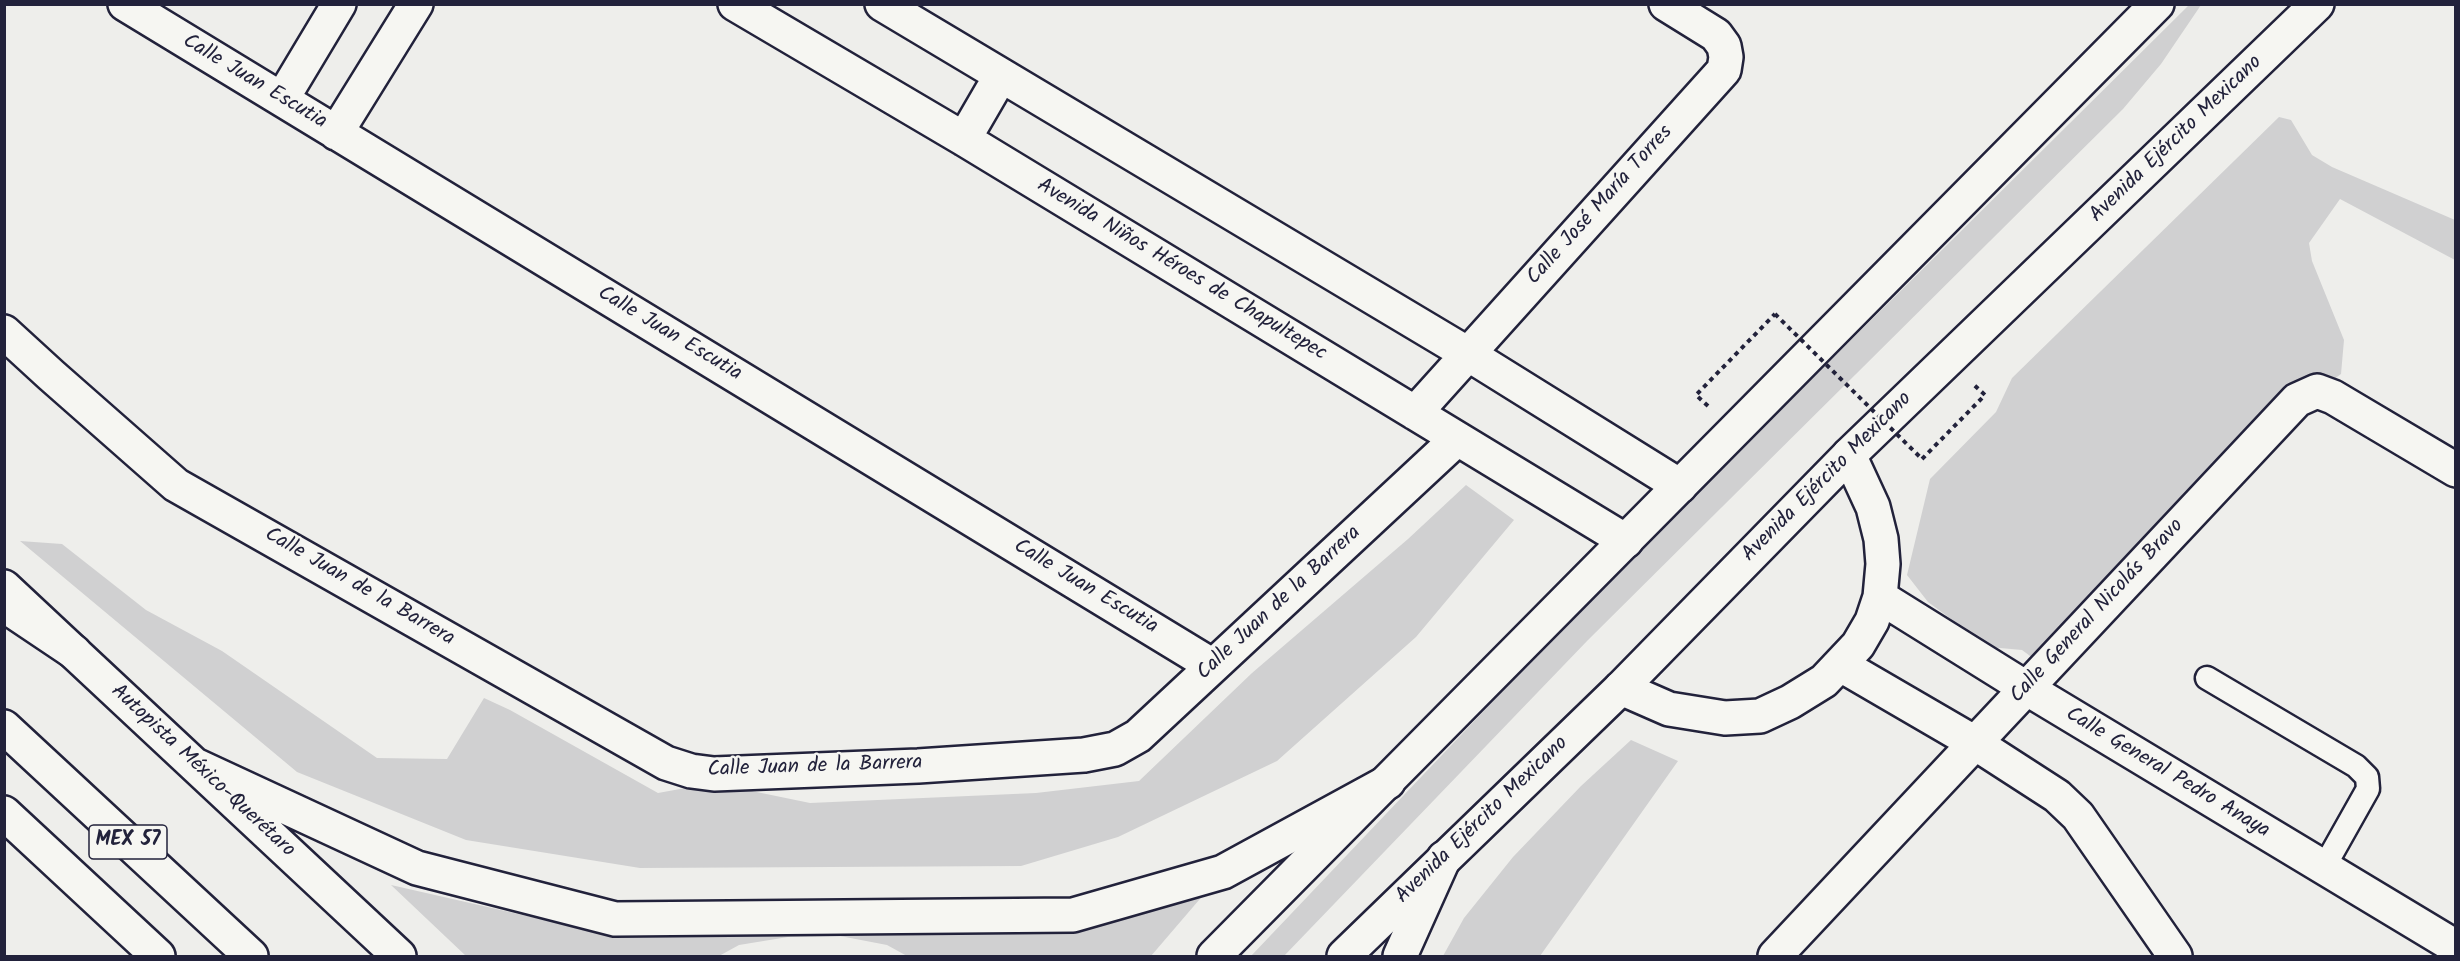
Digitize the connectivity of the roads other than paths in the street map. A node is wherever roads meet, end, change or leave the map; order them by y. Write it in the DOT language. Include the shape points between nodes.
graph roads {
  1 [pos="125,4"];
  2 [pos="339,4"];
  3 [pos="416,4"];
  4 [pos="735,4"];
  5 [pos="882,4"];
  6 [pos="1666,4"];
  7 [pos="2157,4"];
  8 [pos="2317,4"];
  9 [pos="1000,77"];
  10 [pos="282,99"];
  11 [pos="336,133"];
  12 [pos="964,139"];
  13 [pos="4,332"];
  14 [pos="1468,354"];
  15 [pos="1414,413"];
  16 [pos="1457,439"];
  17 [pos="1849,455"];
  18 [pos="2456,470"];
  19 [pos="1680,486"];
  20 [pos="1626,541"];
  21 [pos="4,587"];
  22 [pos="1880,597"];
  23 [pos="4,605"];
  24 [pos="74,652"];
  25 [pos="1841,665"];
  26 [pos="1214,666"];
  27 [pos="2206,678"];
  28 [pos="1621,688"];
  29 [pos="2026,688"];
  30 [pos="4,727"];
  31 [pos="1975,743"];
  32 [pos="195,765"];
  33 [pos="1388,782"];
  34 [pos="4,813"];
  35 [pos="1444,858"];
  36 [pos="2324,868"];
  37 [pos="2456,947"];
  38 [pos="158,957"];
  39 [pos="251,957"];
  40 [pos="399,957"];
  41 [pos="1214,957"];
  42 [pos="1344,957"];
  43 [pos="1400,957"];
  44 [pos="1775,957"];
  45 [pos="2175,957"];
  1 -- 10 [label="main road, Calle Juan Escutia"];
  2 -- 10 [label="main road"];
  3 -- 11 [label="main road"];
  4 -- 12 [label="main road, Avenida Niños Héroes de Chapultepec"];
  5 -- 9 [label="main road"];
  6 -- 14 [label="main road, Calle José María Torres" via="1716,35 1724,46 1724,70"];
  7 -- 19 [label="main road"];
  8 -- 17 [label="main road, Avenida Ejército Mexicano"];
  9 -- 12 [label="main road"];
  9 -- 14 [label="main road"];
  10 -- 11 [label="main road, Calle Juan Escutia"];
  11 -- 26 [label="main road, Calle Juan Escutia"];
  12 -- 15 [label="main road, Avenida Niños Héroes de Chapultepec"];
  13 -- 26 [label="main road, Calle Juan de la Barrera" via="176,485 666,763 691,771 714,774 918,766 1084,755 1115,749 1138,736"];
  14 -- 15 [label="main road, Calle José María Torres"];
  14 -- 19 [label="main road"];
  15 -- 16 [label="main road, Avenida Niños Héroes de Chapultepec"];
  16 -- 20 [label="main road, Avenida Niños Héroes de Chapultepec"];
  16 -- 26 [label="main road, Calle Juan de la Barrera"];
  17 -- 22 [label="main road" via="1873,507 1878,529 1883,564"];
  17 -- 28 [label="main road, Avenida Ejército Mexicano"];
  18 -- 29 [label="main road, Calle General Nicolás Bravo" via="2333,397 2317,391 2297,400"];
  19 -- 20 [label="main road"];
  20 -- 33 [label="main road"];
  21 -- 24 [label="main road, Autopista México-Querétaro"];
  22 -- 25 [label="main road" via="1872,621"];
  22 -- 29 [label="main road, Calle General Pedro Anaya"];
  23 -- 24 [label="main road"];
  24 -- 32 [label="main road, Autopista México-Querétaro"];
  25 -- 28 [label="main road" via="1824,681 1760,716 1725,718 1669,709"];
  25 -- 31 [label="main road"];
  27 -- 36 [label="lane" via="2356,766 2367,777 2368,789"];
  28 -- 35 [label="main road, Avenida Ejército Mexicano"];
  29 -- 31 [label="main road, Calle General Nicolás Bravo"];
  29 -- 36 [label="main road, Calle General Pedro Anaya"];
  30 -- 39 [label="main road, MEX 57"];
  31 -- 44 [label="main road, Calle General Nicolás Bravo"];
  31 -- 45 [label="main road" via="2057,796 2078,816"];
  32 -- 33 [label="main road" via="417,868 615,919 1073,915 1223,872"];
  32 -- 40 [label="main road, Autopista México-Querétaro"];
  33 -- 41 [label="main road"];
  34 -- 38 [label="main road, MEX 57"];
  35 -- 42 [label="main road, Avenida Ejército Mexicano"];
  35 -- 43 [label="main road"];
  36 -- 37 [label="main road, Calle General Pedro Anaya"];
}
